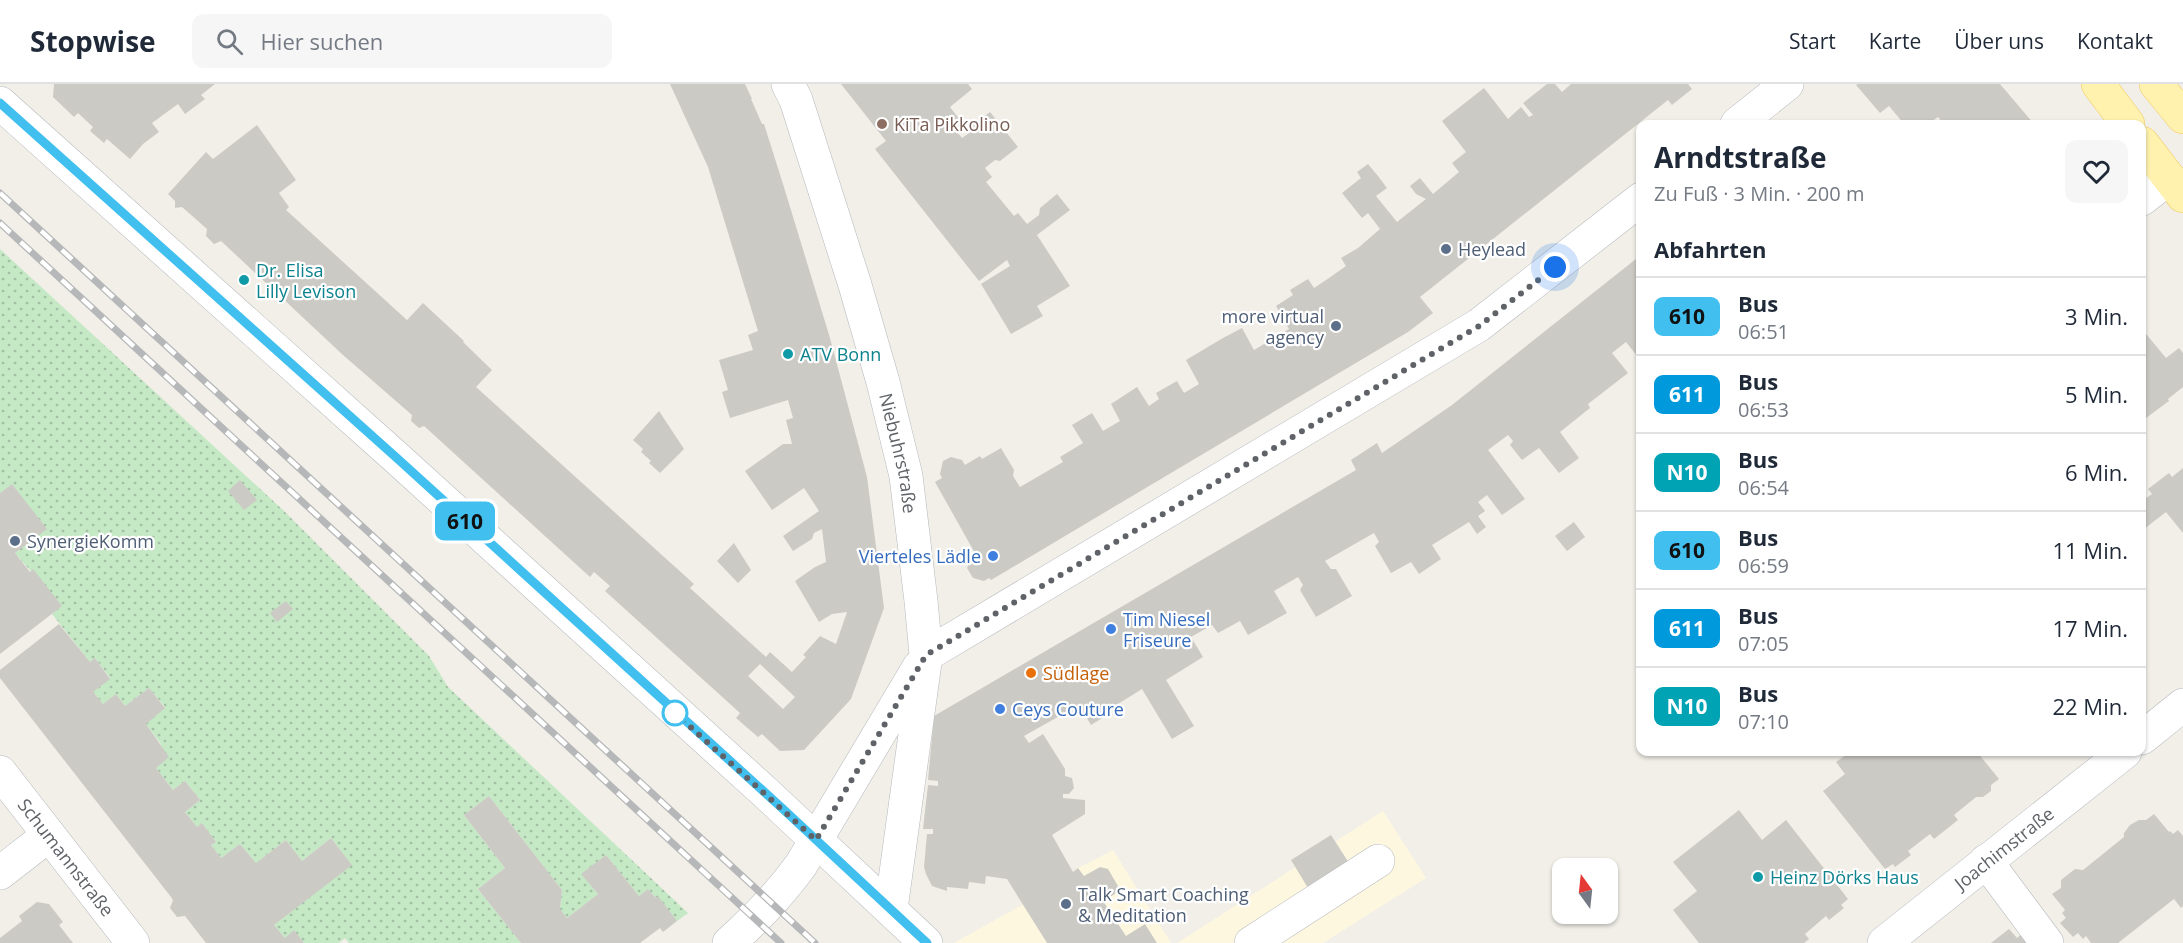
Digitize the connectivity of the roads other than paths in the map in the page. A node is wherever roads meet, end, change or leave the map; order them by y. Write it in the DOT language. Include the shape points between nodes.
graph roads {
  1 [pos="788,84"];
  2 [pos="1787,84"];
  3 [pos="2098,84"];
  4 [pos="2156,84"];
  5 [pos="1,104"];
  6 [pos="2183,117"];
  7 [pos="1742,120"];
  8 [pos="2125,120"];
  9 [pos="2146,148"];
  10 [pos="2176,187"];
  11 [pos="2146,198"];
  12 [pos="1636,203"];
  13 [pos="926,655"];
  14 [pos="2183,705"];
  15 [pos="2146,735"];
  16 [pos="2120,756"];
  17 [pos="0,772"];
  18 [pos="49,835"];
  19 [pos="816,840"];
  20 [pos="1377,861"];
  21 [pos="1986,861"];
  22 [pos="0,873"];
  23 [pos="891,909"];
  24 [pos="133,943"];
  25 [pos="729,943"];
  26 [pos="926,943"];
  27 [pos="1251,943"];
  28 [pos="1884,943"];
  29 [pos="2047,943"];
  1 -- 13 [label="street, Niebuhrstraße" via="855,285 891,413 906,476"];
  2 -- 7 [label="street"];
  3 -- 8 [label="main road"];
  4 -- 6 [label="main road"];
  5 -- 19 [label="street"];
  9 -- 10 [label="main road"];
  10 -- 11 [label="street"];
  12 -- 13 [label="street" via="1479,326"];
  13 -- 19 [label="street"];
  13 -- 23 [label="street, Niebuhrstraße"];
  14 -- 15 [label="street"];
  16 -- 21 [label="street, Joachimstraße"];
  17 -- 18 [label="street, Schumannstraße"];
  18 -- 22 [label="street"];
  18 -- 24 [label="street, Schumannstraße"];
  19 -- 23 [label="street"];
  19 -- 25 [label="street" via="785,886 756,920"];
  20 -- 27 [label="street"];
  21 -- 28 [label="street, Joachimstraße"];
  21 -- 29 [label="street"];
  23 -- 26 [label="street"];
}
